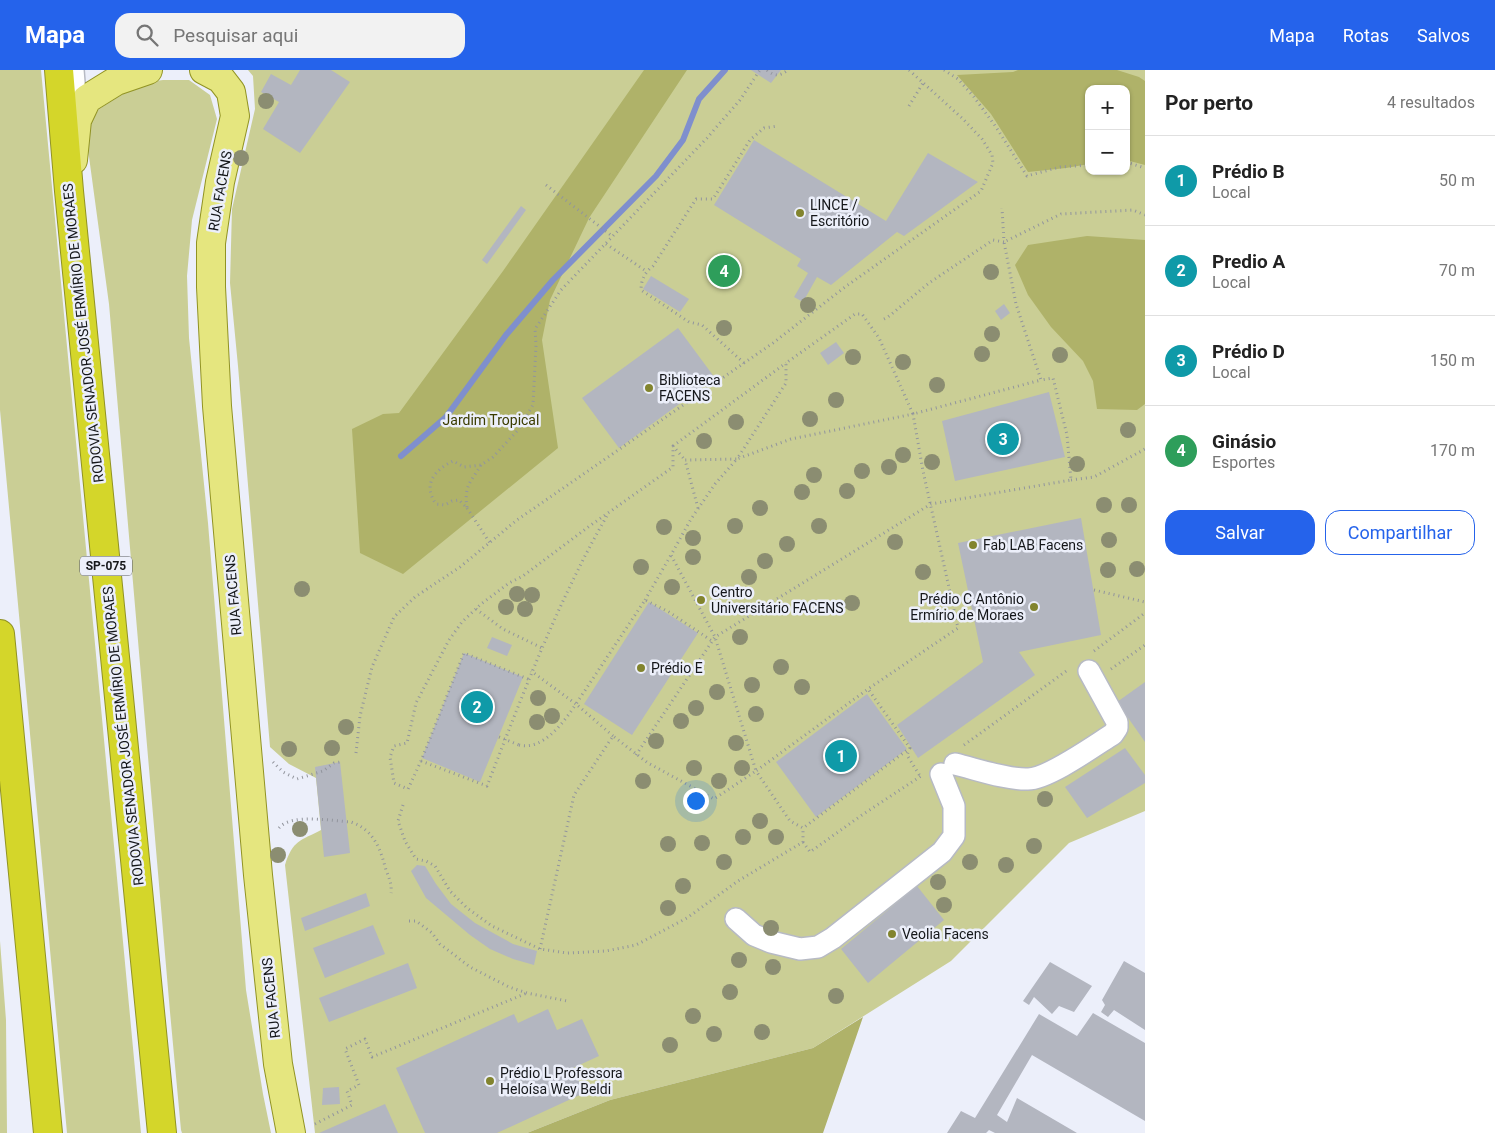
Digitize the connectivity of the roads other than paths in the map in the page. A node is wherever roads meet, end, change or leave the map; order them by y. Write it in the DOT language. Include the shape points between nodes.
graph roads {
  1 [pos="59,70"];
  2 [pos="73,70"];
  3 [pos="148,70"];
  4 [pos="204,70"];
  5 [pos="78,120"];
  6 [pos="69,191"];
  7 [pos="0,634"];
  8 [pos="1087,668"];
  9 [pos="736,919"];
  10 [pos="38,1022"];
  11 [pos="156,1061"];
  12 [pos="303,1128"];
  13 [pos="28,1133"];
  14 [pos="48,1133"];
  15 [pos="162,1133"];
  16 [pos="172,1133"];
  1 -- 6 [label="highway, RODOVIA SENADOR JOSÉ ERMÍRIO DE MORAES / SP-075"];
  2 -- 5 [label="lane"];
  3 -- 5 [label="main road" via="116,81 87,99"];
  4 -- 12 [label="main road, RUA FACENS" via="221,79 231,92 235,116 211,243 217,406 278,1064"];
  5 -- 6 [label="main road"];
  6 -- 11 [label="highway, RODOVIA SENADOR JOSÉ ERMÍRIO DE MORAES / SP-075"];
  7 -- 10 [label="highway"];
  8 -- 9 [label="lane" via="1117,722 1113,734 1051,772 1028,779 941,767 954,806 954,836 942,852 833,938 818,947 800,949 754,935"];
  10 -- 13 [label="highway"];
  10 -- 14 [label="highway"];
  11 -- 15 [label="highway, RODOVIA SENADOR JOSÉ ERMÍRIO DE MORAES / SP-075"];
  11 -- 16 [label="highway"];
}
